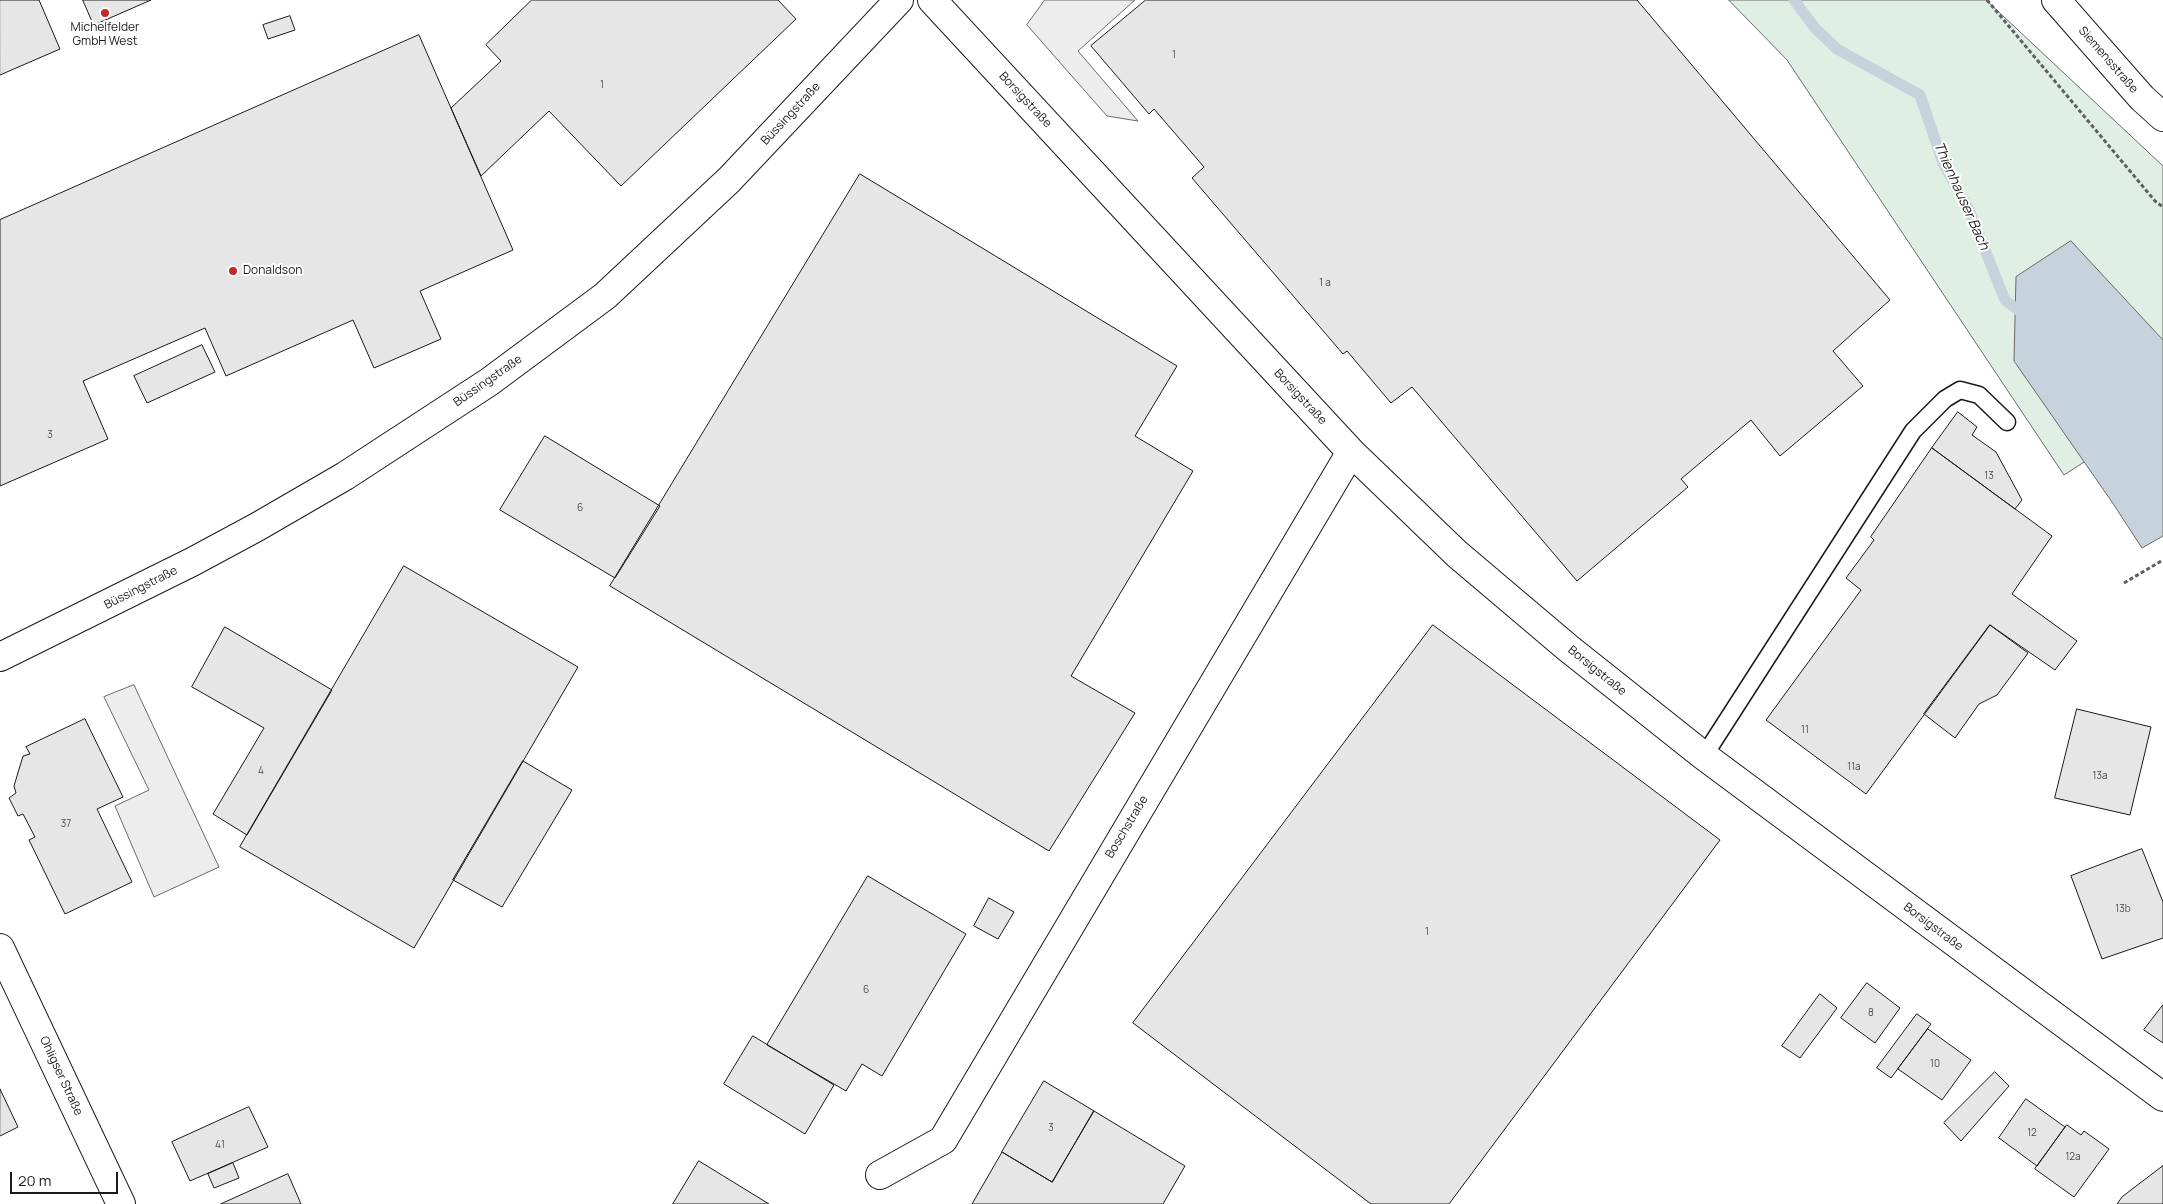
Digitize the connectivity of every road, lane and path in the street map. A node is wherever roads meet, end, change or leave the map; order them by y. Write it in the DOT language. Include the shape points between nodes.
graph roads {
  1 [pos="899,0"];
  2 [pos="932,0"];
  3 [pos="1987,0"];
  4 [pos="2056,0"];
  5 [pos="2163,118"];
  6 [pos="2163,207"];
  7 [pos="2007,422"];
  8 [pos="1351,452"];
  9 [pos="2163,560"];
  10 [pos="2124,583"];
  11 [pos="0,658"];
  12 [pos="1704,756"];
  13 [pos="0,948"];
  14 [pos="2163,1097"];
  15 [pos="880,1176"];
  16 [pos="121,1204"];
  1 -- 11 [label="street, Büssingstraße" via="729,180 605,296 489,382 345,476 257,527"];
  2 -- 8 [label="street, Borsigstraße"];
  3 -- 6 [label="path"];
  4 -- 5 [label="street, Siemensstraße"];
  7 -- 12 [label="lane" via="1979,395 1960,390 1913,431"];
  8 -- 12 [label="street, Borsigstraße" via="1457,554"];
  8 -- 15 [label="street, Boschstraße" via="943,1140"];
  9 -- 10 [label="path"];
  12 -- 14 [label="street, Borsigstraße"];
  13 -- 16 [label="street, Ohligser Straße"];
}
